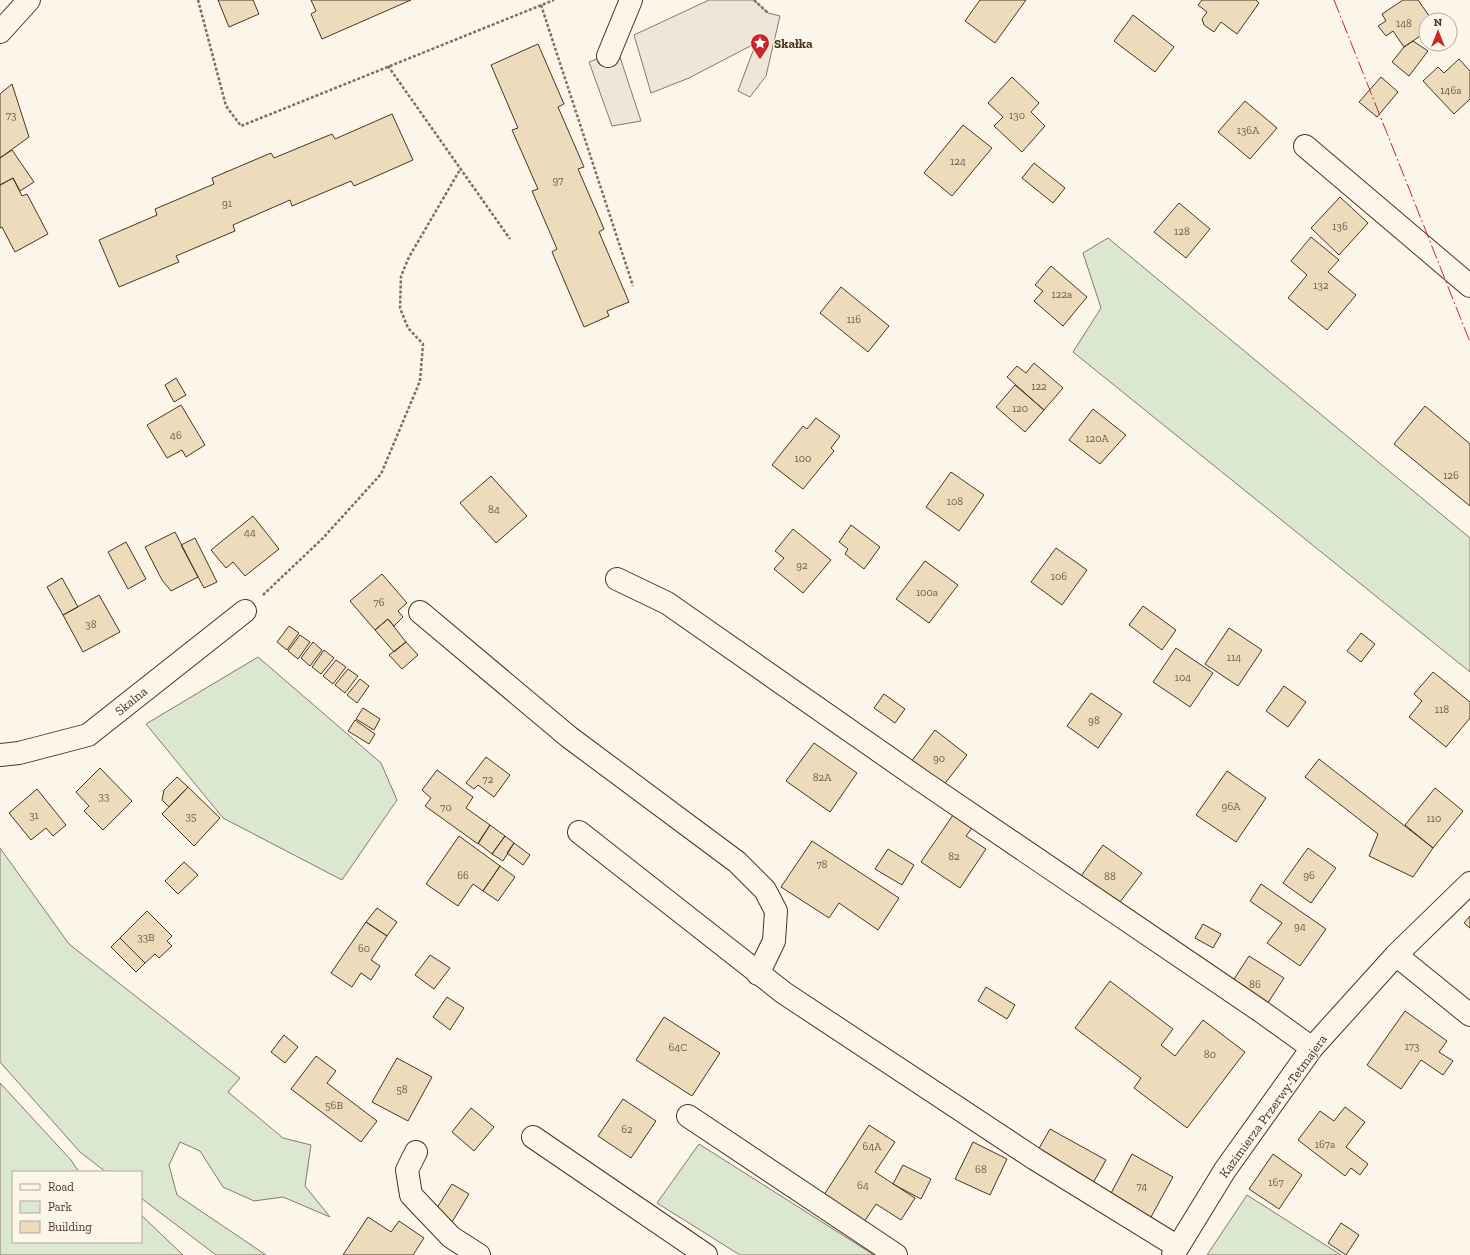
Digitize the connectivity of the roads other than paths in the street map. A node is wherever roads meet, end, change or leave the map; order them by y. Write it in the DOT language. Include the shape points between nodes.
graph roads {
  1 [pos="29,0"];
  2 [pos="630,0"];
  3 [pos="0,32"];
  4 [pos="608,56"];
  5 [pos="1305,146"];
  6 [pos="1470,286"];
  7 [pos="617,579"];
  8 [pos="245,611"];
  9 [pos="420,612"];
  10 [pos="0,755"];
  11 [pos="580,832"];
  12 [pos="1470,883"];
  13 [pos="1396,955"];
  14 [pos="758,974"];
  15 [pos="1470,1015"];
  16 [pos="1312,1048"];
  17 [pos="688,1116"];
  18 [pos="533,1137"];
  19 [pos="416,1152"];
  20 [pos="1176,1251"];
  21 [pos="480,1255"];
  22 [pos="706,1255"];
  23 [pos="896,1255"];
  1 -- 3 [label="street"];
  2 -- 4 [label="street"];
  5 -- 6 [label="street"];
  7 -- 16 [label="street" via="667,603"];
  8 -- 10 [label="street, Skalna" via="88,735 19,753"];
  9 -- 14 [label="street" via="569,737 737,862 765,890 776,912 774,941"];
  11 -- 14 [label="street"];
  12 -- 13 [label="street, Kazimierza Przerwy-Tetmajera"];
  13 -- 15 [label="street"];
  13 -- 16 [label="street, Kazimierza Przerwy-Tetmajera"];
  14 -- 20 [label="street"];
  16 -- 20 [label="street, Kazimierza Przerwy-Tetmajera" via="1225,1170"];
  17 -- 23 [label="street"];
  18 -- 22 [label="street"];
  19 -- 21 [label="street" via="407,1170 412,1195 451,1237"];
}
